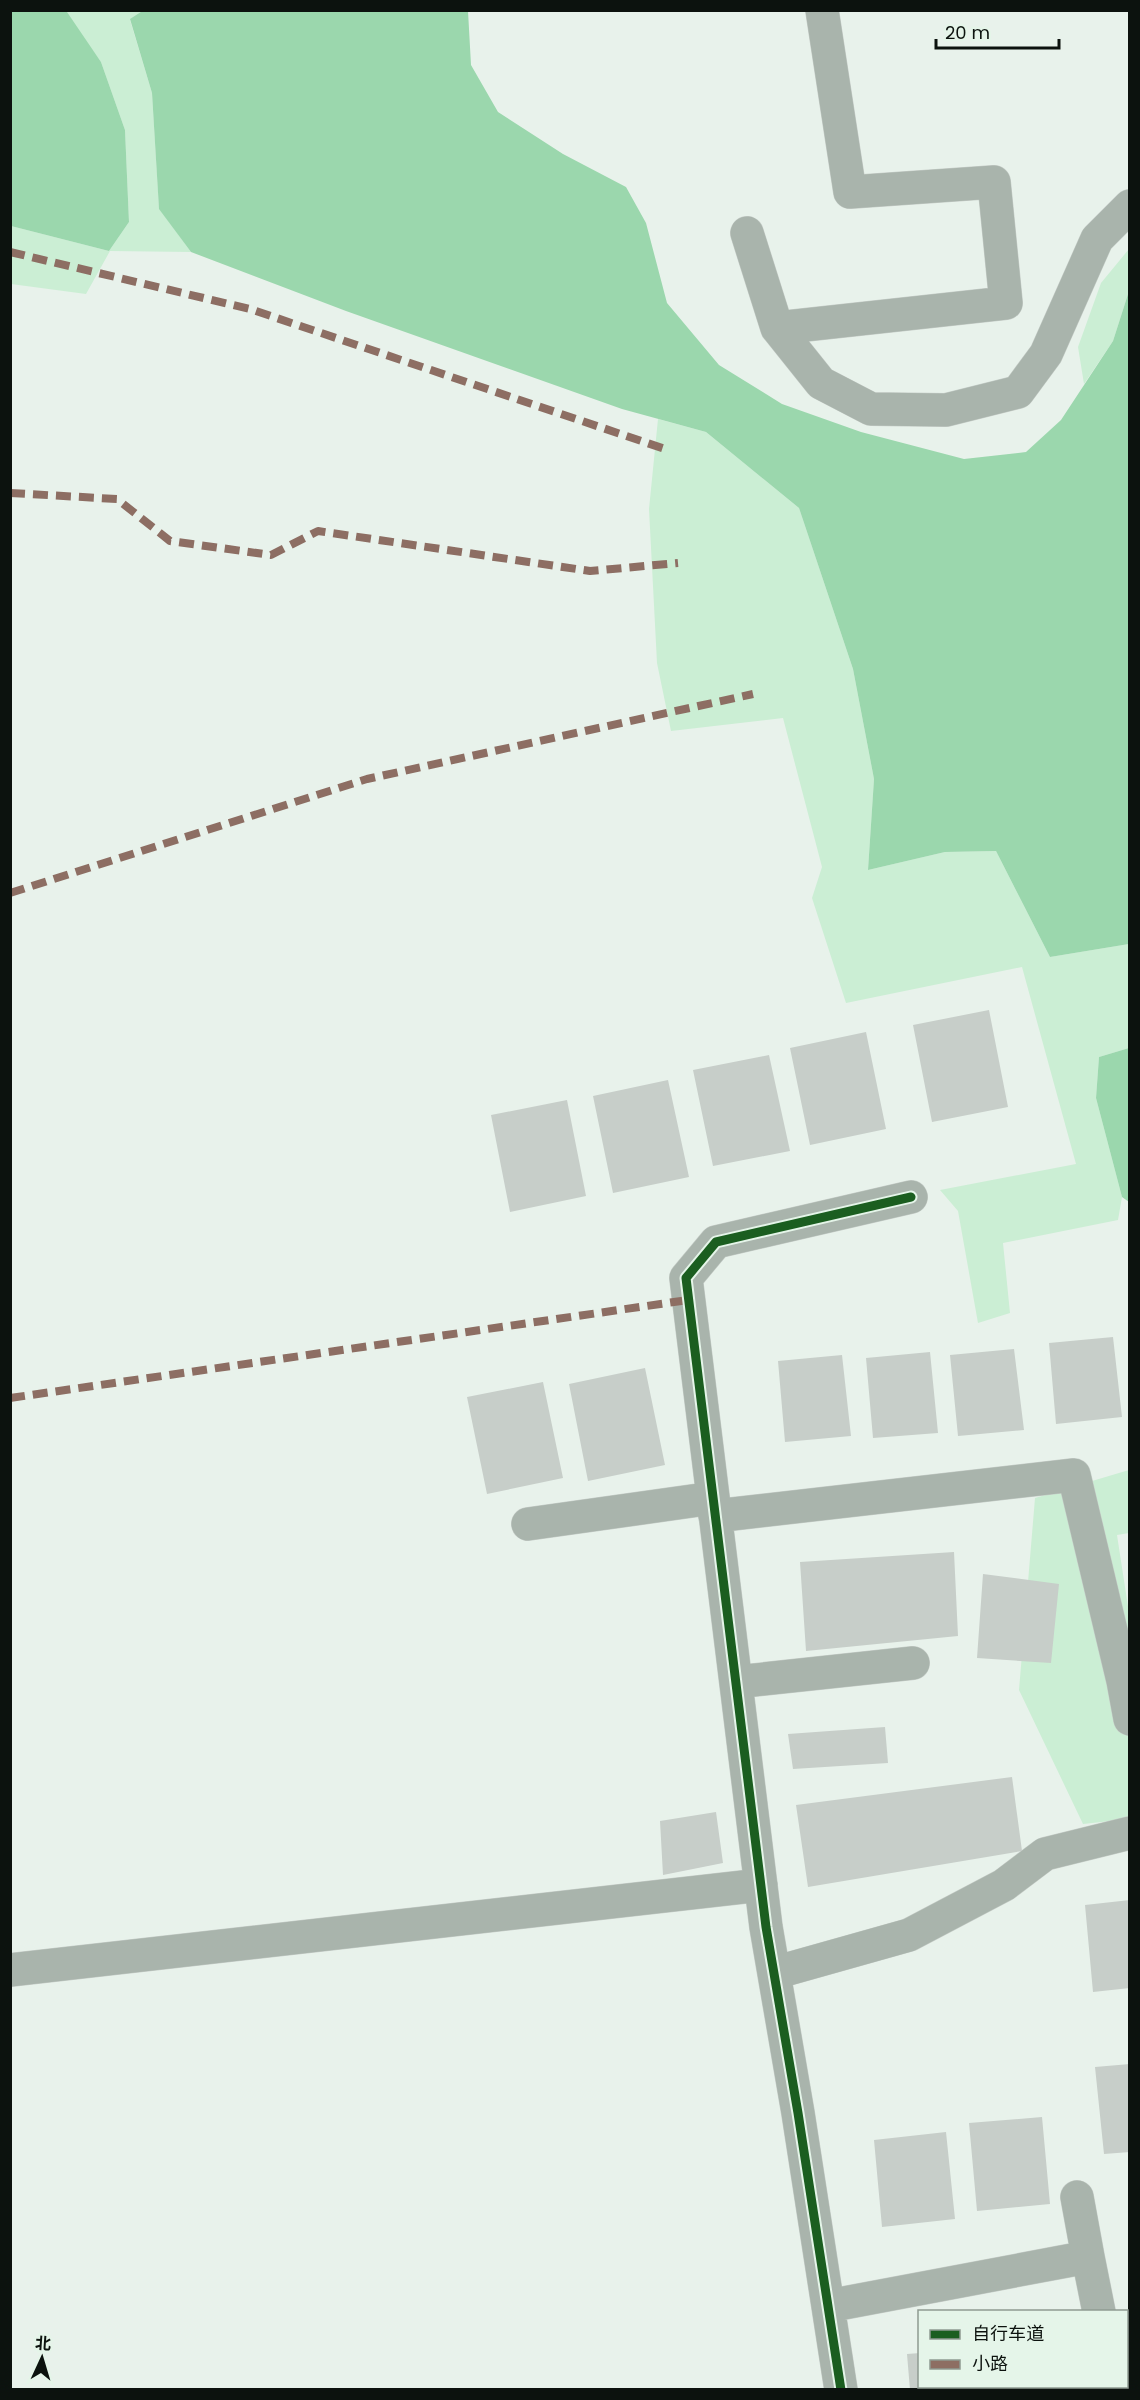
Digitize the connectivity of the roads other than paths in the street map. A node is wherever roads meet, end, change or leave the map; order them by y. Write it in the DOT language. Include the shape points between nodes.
graph roads {
  1 [pos="822,10"];
  2 [pos="1130,206"];
  3 [pos="747,233"];
  4 [pos="777,328"];
  5 [pos="911,1197"];
  6 [pos="714,1507"];
  7 [pos="528,1524"];
  8 [pos="914,1664"];
  9 [pos="1126,1681"];
  10 [pos="736,1682"];
  11 [pos="1130,1719"];
  12 [pos="1130,1833"];
  13 [pos="761,1886"];
  14 [pos="10,1970"];
  15 [pos="774,1973"];
  16 [pos="1077,2197"];
  17 [pos="1088,2257"];
  18 [pos="828,2306"];
  19 [pos="1099,2310"];
  20 [pos="841,2390"];
  1 -- 4 [label="street" via="850,192 994,182 1006,303"];
  2 -- 4 [label="street" via="1097,239 1046,354 1018,392 946,410 872,409 821,383"];
  3 -- 4 [label="street"];
  5 -- 6 [label="street" via="716,1242 686,1278"];
  6 -- 7 [label="street"];
  6 -- 9 [label="street" via="1074,1475"];
  6 -- 10 [label="street"];
  8 -- 10 [label="street"];
  9 -- 11 [label="street"];
  10 -- 13 [label="street"];
  12 -- 15 [label="street" via="1045,1854 1004,1885 909,1935"];
  13 -- 14 [label="street"];
  13 -- 15 [label="street"];
  15 -- 18 [label="street"];
  16 -- 17 [label="street"];
  17 -- 18 [label="street"];
  17 -- 19 [label="street"];
  18 -- 20 [label="street"];
}
